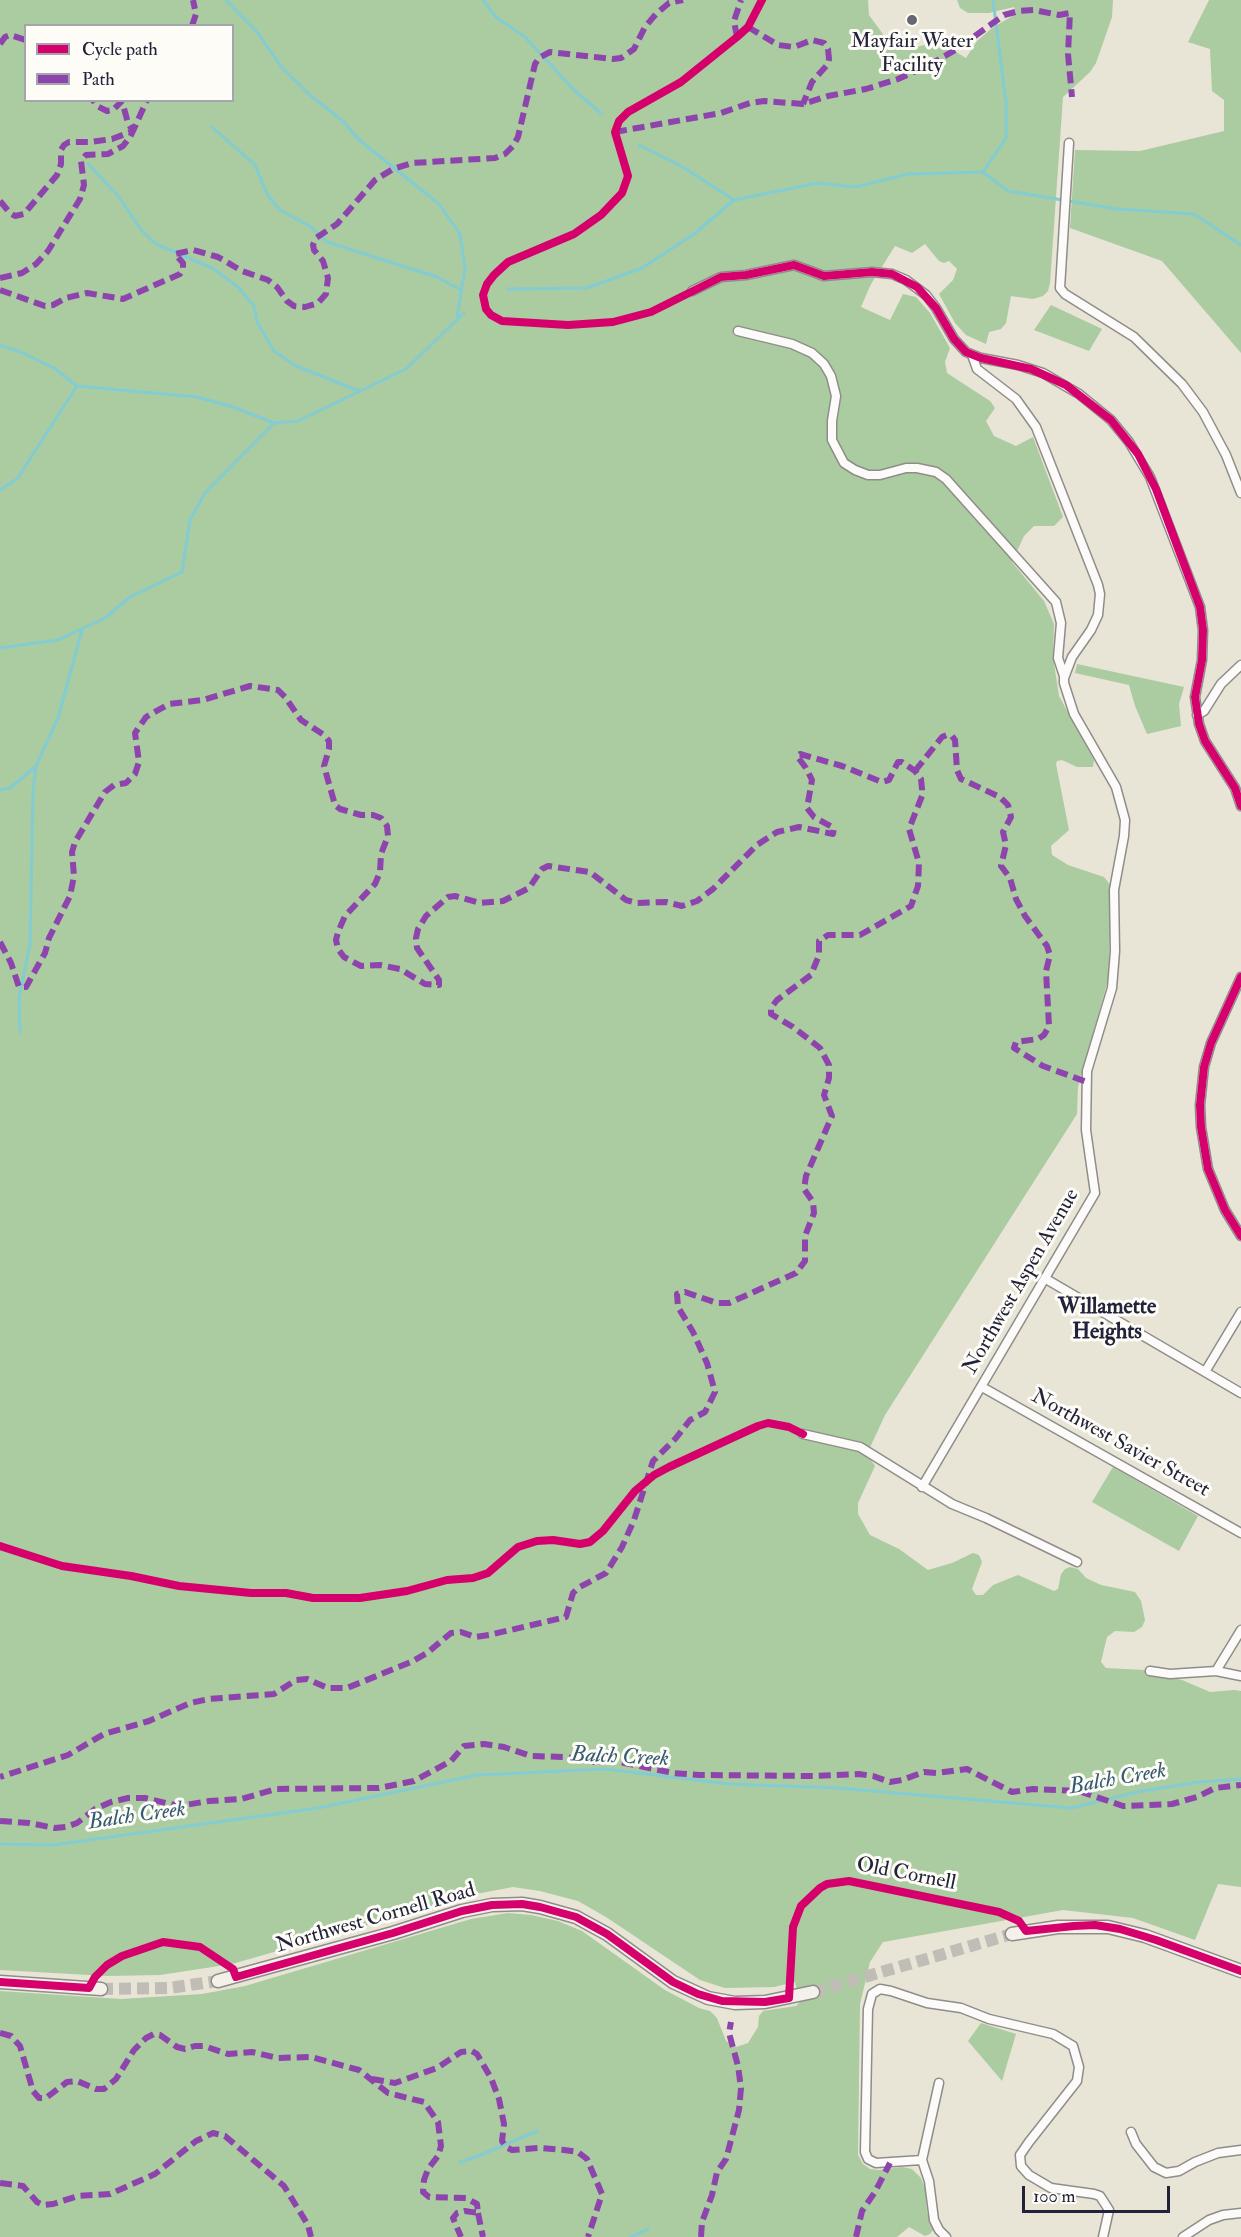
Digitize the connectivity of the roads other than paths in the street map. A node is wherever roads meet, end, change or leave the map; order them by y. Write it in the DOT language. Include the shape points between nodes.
graph roads {
  1 [pos="1069,143"];
  2 [pos="692,291"];
  3 [pos="738,331"];
  4 [pos="972,355"];
  5 [pos="1241,493"];
  6 [pos="1241,665"];
  7 [pos="1064,676"];
  8 [pos="1197,715"];
  9 [pos="1241,806"];
  10 [pos="1241,977"];
  11 [pos="1241,1236"];
  12 [pos="1046,1279"];
  13 [pos="1241,1312"];
  14 [pos="1205,1372"];
  15 [pos="982,1387"];
  16 [pos="1241,1393"];
  17 [pos="802,1434"];
  18 [pos="922,1486"];
  19 [pos="1241,1533"];
  20 [pos="1077,1562"];
  21 [pos="1241,1630"];
  22 [pos="1150,1671"];
  23 [pos="1216,1671"];
  24 [pos="1241,1676"];
  25 [pos="1012,1934"];
  26 [pos="1241,1971"];
  27 [pos="218,1981"];
  28 [pos="6,1982"];
  29 [pos="95,1988"];
  30 [pos="813,1992"];
  31 [pos="939,2083"];
  32 [pos="1131,2132"];
  33 [pos="1241,2150"];
  34 [pos="922,2160"];
  35 [pos="1241,2213"];
  36 [pos="946,2237"];
  37 [pos="1103,2237"];
  38 [pos="1183,2237"];
  1 -- 5 [label="street" via="1059,286 1134,337 1182,384 1203,412"];
  2 -- 4 [label="street" via="721,277 794,265 824,276 892,274 926,295 954,339"];
  3 -- 7 [label="street, Northwest Aspen Avenue" via="792,344 824,364 836,396 832,440 844,463 855,470 880,475 917,468 936,472 946,480 1056,602 1062,623 1058,658"];
  4 -- 7 [label="street" via="977,369 1016,399 1036,427 1098,585 1100,605 1095,623 1078,646"];
  4 -- 8 [label="street" via="1032,369 1066,385 1111,420 1138,454 1156,489 1200,607 1203,630"];
  6 -- 8 [label="street"];
  7 -- 12 [label="street, Northwest Aspen Avenue" via="1071,706 1116,787 1125,836 1114,890 1112,988 1087,1071 1086,1130 1095,1193"];
  8 -- 9 [label="street" via="1205,741 1235,788"];
  10 -- 11 [label="street" via="1204,1067 1200,1105 1208,1169"];
  12 -- 14 [label="street"];
  12 -- 15 [label="street, Northwest Aspen Avenue"];
  13 -- 14 [label="street"];
  14 -- 16 [label="street"];
  15 -- 18 [label="street, Northwest Aspen Avenue"];
  15 -- 19 [label="street, Northwest Savier Street"];
  17 -- 18 [label="street" via="860,1447"];
  18 -- 20 [label="street"];
  21 -- 23 [label="street"];
  22 -- 23 [label="street"];
  23 -- 24 [label="street"];
  25 -- 26 [label="main road" via="1059,1926 1108,1927 1145,1936"];
  27 -- 30 [label="main road, Northwest Cornell Road" via="462,1911 522,1904 540,1906 590,1924 673,1982 708,1998 765,2002"];
  28 -- 29 [label="main road"];
  31 -- 34 [label="street"];
  32 -- 33 [label="street" via="1154,2168 1166,2173 1179,2172 1205,2157"];
  34 -- 36 [label="street" via="934,2220"];
  34 -- 37 [label="street" via="876,2163 865,2152 868,2010 872,1994 880,1989 1053,2034 1073,2046 1079,2067 1077,2081 1029,2142 1020,2156 1021,2166 1051,2188 1100,2196 1109,2210"];
  35 -- 38 [label="street" via="1209,2220"];
}
